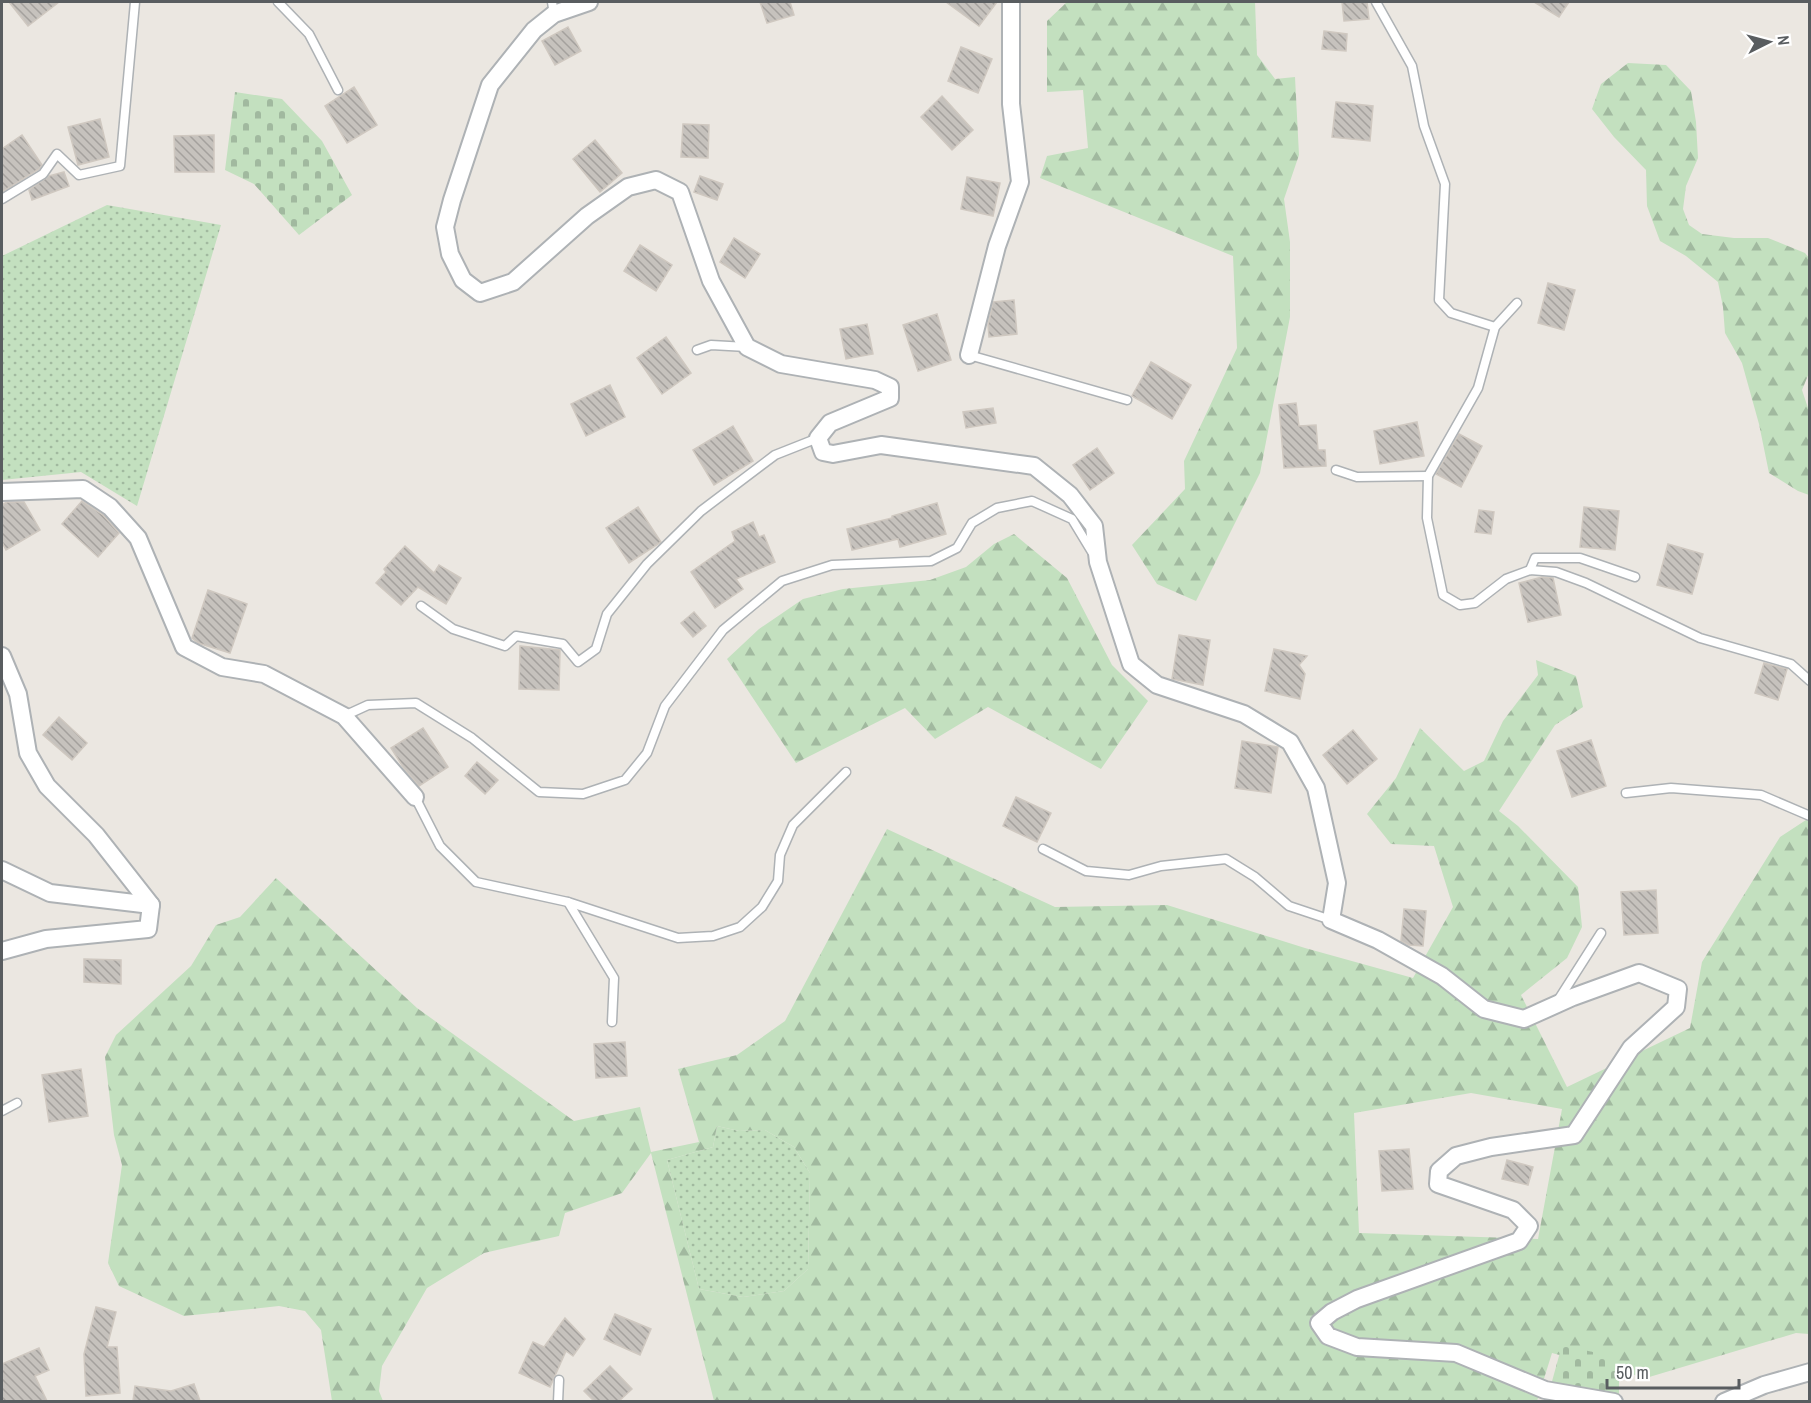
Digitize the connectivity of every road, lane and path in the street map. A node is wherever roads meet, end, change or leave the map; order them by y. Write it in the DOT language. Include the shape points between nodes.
graph roads {
  1 [pos="135,2"];
  2 [pos="278,2"];
  3 [pos="589,2"];
  4 [pos="1011,2"];
  5 [pos="1376,2"];
  6 [pos="553,8"];
  7 [pos="338,90"];
  8 [pos="2,199"];
  9 [pos="1517,303"];
  10 [pos="1495,327"];
  11 [pos="747,347"];
  12 [pos="697,350"];
  13 [pos="969,355"];
  14 [pos="1127,400"];
  15 [pos="818,438"];
  16 [pos="1336,470"];
  17 [pos="1428,476"];
  18 [pos="2,492"];
  19 [pos="1098,561"];
  20 [pos="1530,570"];
  21 [pos="1635,577"];
  22 [pos="421,606"];
  23 [pos="2,656"];
  24 [pos="1809,681"];
  25 [pos="344,716"];
  26 [pos="846,772"];
  27 [pos="1626,793"];
  28 [pos="415,797"];
  29 [pos="1809,816"];
  30 [pos="1043,849"];
  31 [pos="2,870"];
  32 [pos="568,902"];
  33 [pos="151,905"];
  34 [pos="1331,920"];
  35 [pos="1601,933"];
  36 [pos="2,951"];
  37 [pos="1555,1005"];
  38 [pos="612,1022"];
  39 [pos="17,1103"];
  40 [pos="2,1111"];
  41 [pos="1809,1372"];
  42 [pos="559,1380"];
  43 [pos="558,1401"];
  44 [pos="1614,1401"];
  45 [pos="1724,1401"];
  1 -- 8 [label="lane" via="120,166 79,175 57,154 43,174"];
  2 -- 7 [label="lane" via="309,34"];
  3 -- 6 [label="street"];
  4 -- 13 [label="street" via="1011,104 1020,182 997,246"];
  5 -- 10 [label="lane" via="1412,66 1424,126 1445,184 1439,300 1450,313"];
  6 -- 11 [label="street" via="490,85 481,112 445,227 450,254 463,280 480,293 513,282 587,216 628,187 656,180 680,192 711,281"];
  9 -- 10 [label="lane"];
  10 -- 17 [label="lane" via="1478,388"];
  11 -- 12 [label="lane" via="711,345"];
  11 -- 15 [label="street" via="781,364 875,380 890,387 890,398 830,423"];
  13 -- 14 [label="lane"];
  15 -- 19 [label="street" via="823,452 833,454 881,446 1034,466 1070,495 1094,526"];
  15 -- 22 [label="lane" via="776,454 701,511 647,564 607,614 596,649 579,662 563,644 516,636 504,646 453,629"];
  16 -- 17 [label="lane" via="1357,477"];
  17 -- 20 [label="lane" via="1427,518 1443,595 1460,605 1476,603 1506,579"];
  18 -- 25 [label="street" via="83,489 110,507 138,538 184,647 222,667 264,674"];
  19 -- 25 [label="lane" via="1072,519 1032,501 997,508 972,523 957,548 931,561 832,565 782,581 723,630 665,706 647,753 625,780 583,794 539,792 472,738 416,703 368,705"];
  19 -- 34 [label="street" via="1131,664 1157,685 1244,714 1290,742 1316,788 1337,883"];
  20 -- 21 [label="lane" via="1535,558 1580,558"];
  20 -- 24 [label="lane" via="1586,583 1700,638 1791,664"];
  23 -- 33 [label="street" via="18,694 28,753 47,786 96,835"];
  25 -- 28 [label="street"];
  26 -- 32 [label="lane" via="793,825 780,855 778,881 762,907 740,927 713,936 678,938"];
  27 -- 29 [label="lane" via="1671,788 1761,795"];
  28 -- 32 [label="lane" via="440,846 476,882"];
  30 -- 34 [label="lane" via="1086,871 1129,875 1161,866 1226,859 1289,906"];
  31 -- 33 [label="street" via="50,893"];
  32 -- 38 [label="lane" via="614,978"];
  33 -- 36 [label="street" via="148,929 46,939"];
  34 -- 37 [label="street" via="1378,940 1442,976 1484,1009 1524,1019"];
  35 -- 37 [label="lane"];
  37 -- 44 [label="street" via="1639,973 1678,988 1676,1007 1631,1048 1574,1135 1456,1156 1438,1171 1437,1184 1513,1210 1529,1226 1519,1241 1357,1299 1319,1323 1328,1336 1357,1347 1456,1353 1545,1390"];
  39 -- 40 [label="lane"];
  41 -- 45 [label="street"];
  42 -- 43 [label="lane"];
}
